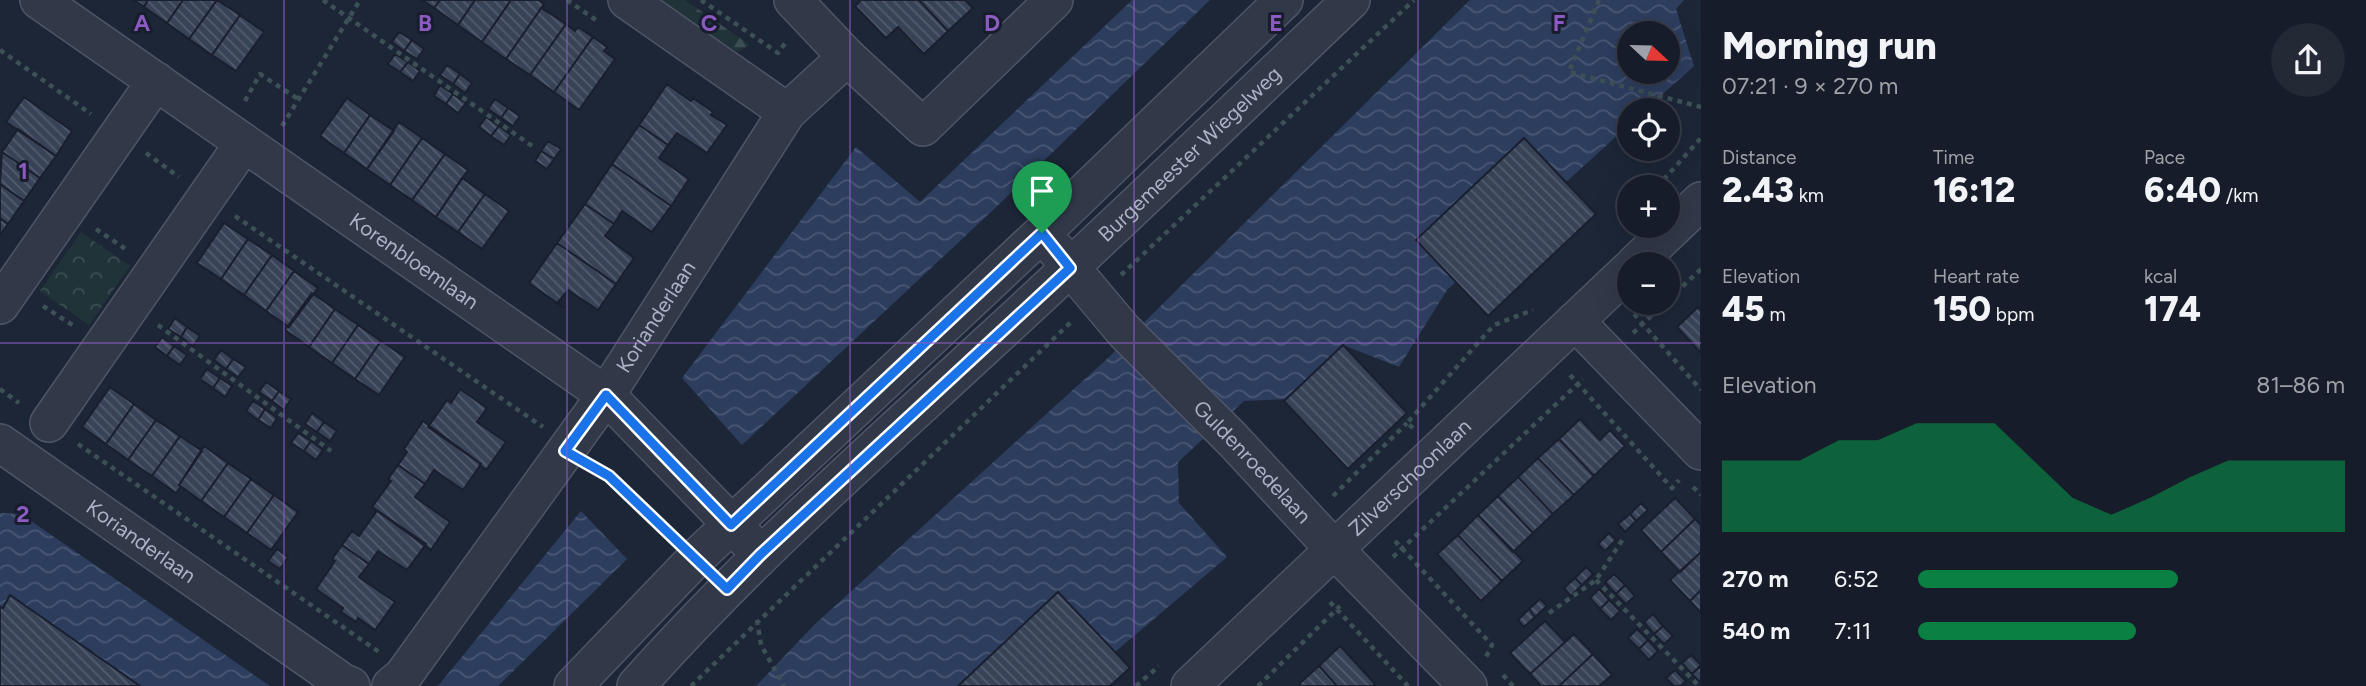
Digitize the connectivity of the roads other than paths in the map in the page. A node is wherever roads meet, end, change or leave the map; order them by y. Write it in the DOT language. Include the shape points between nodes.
graph roads {
  1 [pos="39,0"];
  2 [pos="627,0"];
  3 [pos="1054,0"];
  4 [pos="1284,0"];
  5 [pos="1351,0"];
  6 [pos="799,7"];
  7 [pos="847,57"];
  8 [pos="156,81"];
  9 [pos="787,112"];
  10 [pos="258,132"];
  11 [pos="1701,201"];
  12 [pos="1042,233"];
  13 [pos="1648,252"];
  14 [pos="1070,268"];
  15 [pos="1617,277"];
  16 [pos="6,295"];
  17 [pos="1560,313"];
  18 [pos="606,395"];
  19 [pos="49,423"];
  20 [pos="0,443"];
  21 [pos="1692,463"];
  22 [pos="731,525"];
  23 [pos="1334,549"];
  24 [pos="761,554"];
  25 [pos="643,611"];
  26 [pos="675,642"];
  27 [pos="388,670"];
  28 [pos="1475,676"];
  29 [pos="351,686"];
  30 [pos="573,686"];
  31 [pos="636,686"];
  32 [pos="1190,686"];
  1 -- 8 [label="street, Korenbloemlaan"];
  2 -- 9 [label="street"];
  3 -- 7 [label="street" via="923,127"];
  4 -- 12 [label="street"];
  5 -- 14 [label="street, Burgemeester Wiegelweg"];
  6 -- 7 [label="street"];
  7 -- 9 [label="street, Korianderlaan"];
  8 -- 10 [label="street, Korenbloemlaan"];
  8 -- 16 [label="street"];
  9 -- 18 [label="street, Korianderlaan"];
  10 -- 18 [label="street, Korenbloemlaan"];
  10 -- 19 [label="street" via="207,197"];
  11 -- 13 [label="street"];
  12 -- 14 [label="street, Guldenroedelaan"];
  12 -- 22 [label="street"];
  14 -- 23 [label="street, Guldenroedelaan" via="1124,331"];
  14 -- 24 [label="street, Burgemeester Wiegelweg"];
  15 -- 17 [label="street, Zilverschoonlaan"];
  17 -- 21 [label="street" via="1608,355"];
  17 -- 23 [label="street, Zilverschoonlaan" via="1440,449"];
  18 -- 22 [label="street, Korenbloemlaan"];
  18 -- 27 [label="street, Korianderlaan" via="555,440 403,676"];
  20 -- 29 [label="street, Korianderlaan"];
  22 -- 24 [label="street, Korenbloemlaan"];
  22 -- 25 [label="street"];
  23 -- 28 [label="street, Guldenroedelaan"];
  23 -- 32 [label="street, Zilverschoonlaan"];
  24 -- 26 [label="street, Burgemeester Wiegelweg"];
  25 -- 26 [label="street"];
  25 -- 30 [label="street"];
  26 -- 31 [label="street, Burgemeester Wiegelweg"];
}
